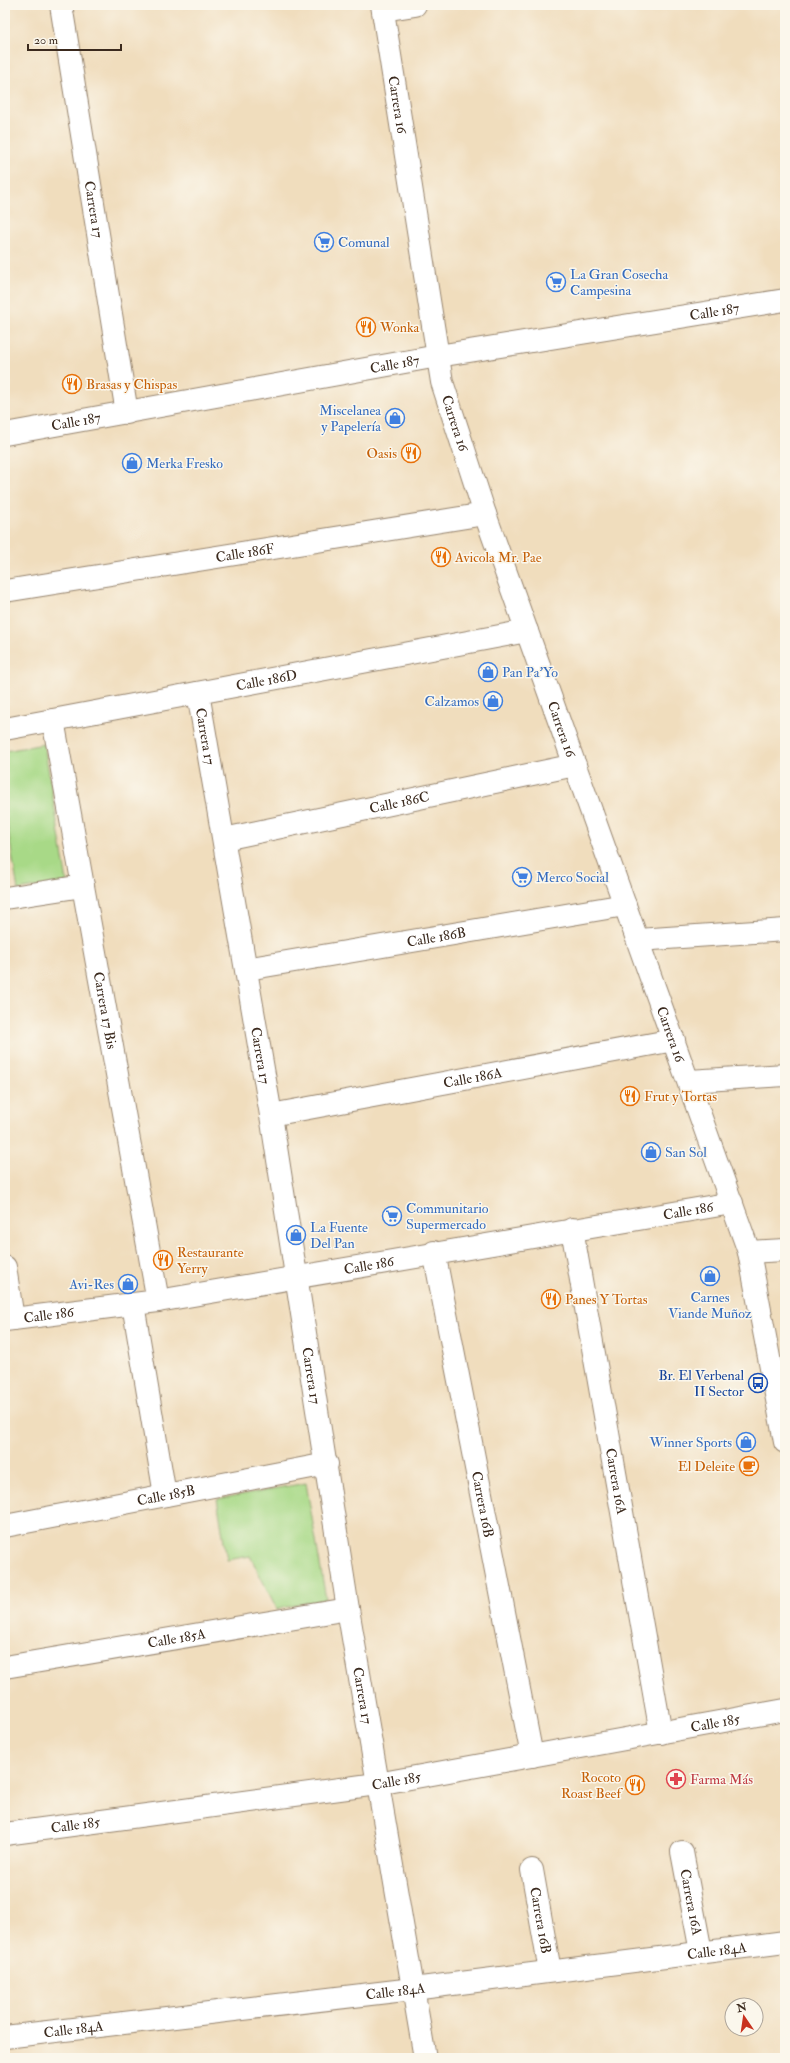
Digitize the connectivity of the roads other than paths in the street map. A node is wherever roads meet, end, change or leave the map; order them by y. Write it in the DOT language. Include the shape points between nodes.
graph roads {
  1 [pos="61,5"];
  2 [pos="415,5"];
  3 [pos="382,8"];
  4 [pos="785,300"];
  5 [pos="438,356"];
  6 [pos="127,413"];
  7 [pos="5,434"];
  8 [pos="485,514"];
  9 [pos="5,592"];
  10 [pos="527,631"];
  11 [pos="198,693"];
  12 [pos="53,720"];
  13 [pos="5,729"];
  14 [pos="575,765"];
  15 [pos="224,839"];
  16 [pos="83,886"];
  17 [pos="5,898"];
  18 [pos="626,905"];
  19 [pos="785,930"];
  20 [pos="638,940"];
  21 [pos="246,969"];
  22 [pos="674,1040"];
  23 [pos="785,1075"];
  24 [pos="688,1082"];
  25 [pos="272,1115"];
  26 [pos="732,1203"];
  27 [pos="572,1229"];
  28 [pos="785,1250"];
  29 [pos="434,1252"];
  30 [pos="749,1252"];
  31 [pos="5,1267"];
  32 [pos="296,1277"];
  33 [pos="158,1300"];
  34 [pos="133,1304"];
  35 [pos="9,1319"];
  36 [pos="785,1442"];
  37 [pos="327,1464"];
  38 [pos="165,1495"];
  39 [pos="5,1526"];
  40 [pos="348,1609"];
  41 [pos="5,1667"];
  42 [pos="785,1710"];
  43 [pos="661,1733"];
  44 [pos="532,1756"];
  45 [pos="377,1784"];
  46 [pos="5,1834"];
  47 [pos="682,1852"];
  48 [pos="532,1870"];
  49 [pos="785,1942"];
  50 [pos="700,1952"];
  51 [pos="550,1971"];
  52 [pos="413,1989"];
  53 [pos="5,2037"];
  54 [pos="426,2058"];
  1 -- 6 [label="street, Carrera 17"];
  2 -- 3 [label="street"];
  3 -- 5 [label="street, Carrera 16"];
  4 -- 5 [label="street, Calle 187"];
  5 -- 6 [label="street, Calle 187"];
  5 -- 8 [label="street, Carrera 16" via="448,404"];
  6 -- 7 [label="street, Calle 187"];
  8 -- 9 [label="street, Calle 186F"];
  8 -- 10 [label="street, Carrera 16"];
  10 -- 11 [label="street, Calle 186D"];
  10 -- 14 [label="street, Carrera 16"];
  11 -- 12 [label="street, Calle 186D"];
  11 -- 15 [label="street, Carrera 17"];
  12 -- 13 [label="street, Calle 186D"];
  12 -- 16 [label="street, Carrera 17 Bis"];
  14 -- 15 [label="street, Calle 186C"];
  14 -- 18 [label="street, Carrera 16"];
  15 -- 21 [label="street, Carrera 17"];
  16 -- 17 [label="street"];
  16 -- 33 [label="street, Carrera 17 Bis"];
  18 -- 20 [label="street, Carrera 16"];
  18 -- 21 [label="street, Calle 186B"];
  19 -- 20 [label="street"];
  20 -- 22 [label="street, Carrera 16"];
  21 -- 25 [label="street, Carrera 17"];
  22 -- 24 [label="street, Carrera 16"];
  22 -- 25 [label="street, Calle 186A"];
  23 -- 24 [label="street"];
  24 -- 26 [label="street, Carrera 16"];
  25 -- 32 [label="street, Carrera 17"];
  26 -- 27 [label="street, Calle 186"];
  26 -- 30 [label="street, Carrera 16"];
  27 -- 29 [label="street, Calle 186"];
  27 -- 43 [label="street, Carrera 16A"];
  28 -- 30 [label="street"];
  29 -- 32 [label="street, Calle 186"];
  29 -- 44 [label="street, Carrera 16B"];
  30 -- 36 [label="street, Carrera 16"];
  31 -- 35 [label="street"];
  32 -- 33 [label="street, Calle 186"];
  32 -- 37 [label="street, Carrera 17"];
  33 -- 34 [label="street, Calle 186"];
  34 -- 35 [label="street, Calle 186"];
  34 -- 38 [label="street"];
  37 -- 38 [label="street, Calle 185B"];
  37 -- 40 [label="street, Carrera 17"];
  38 -- 39 [label="street, Calle 185B"];
  40 -- 41 [label="street, Calle 185A"];
  40 -- 45 [label="street, Carrera 17"];
  42 -- 43 [label="street, Calle 185"];
  43 -- 44 [label="street, Calle 185"];
  44 -- 45 [label="street, Calle 185"];
  45 -- 46 [label="street, Calle 185"];
  45 -- 52 [label="street, Carrera 17"];
  47 -- 50 [label="street, Carrera 16A"];
  48 -- 51 [label="street, Carrera 16B"];
  49 -- 50 [label="street, Calle 184A"];
  50 -- 51 [label="street, Calle 184A"];
  51 -- 52 [label="street, Calle 184A"];
  52 -- 53 [label="street, Calle 184A"];
  52 -- 54 [label="street, Carrera 17"];
}
